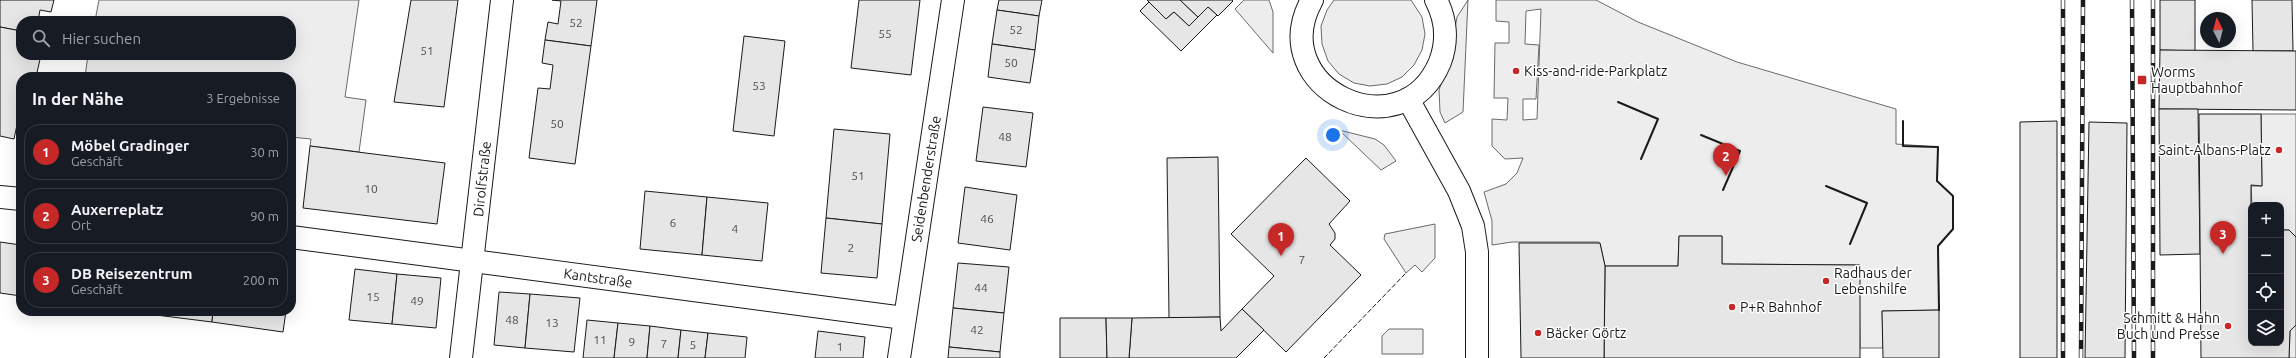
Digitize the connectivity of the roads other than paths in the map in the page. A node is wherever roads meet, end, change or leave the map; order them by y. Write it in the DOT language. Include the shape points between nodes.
graph roads {
  1 [pos="502,0"];
  2 [pos="953,0"];
  3 [pos="1312,0"];
  4 [pos="1436,0"];
  5 [pos="1408,99"];
  6 [pos="0,196"];
  7 [pos="16,198"];
  8 [pos="296,238"];
  9 [pos="473,262"];
  10 [pos="904,318"];
  11 [pos="461,358"];
  12 [pos="899,358"];
  13 [pos="1477,358"];
  1 -- 9 [label="street, Dirolfstraße"];
  2 -- 10 [label="street, Seidenbenderstraße"];
  3 -- 5 [label="street" via="1304,20 1303,47 1313,73 1321,84 1331,93 1356,104 1384,106"];
  4 -- 5 [label="street" via="1444,19 1442,57 1429,80"];
  5 -- 13 [label="street" via="1458,191 1473,226 1477,252"];
  6 -- 7 [label="street"];
  8 -- 9 [label="street, Kantstraße"];
  9 -- 10 [label="street, Kantstraße"];
  9 -- 11 [label="street, Dirolfstraße"];
  10 -- 12 [label="street, Seidenbenderstraße"];
}
